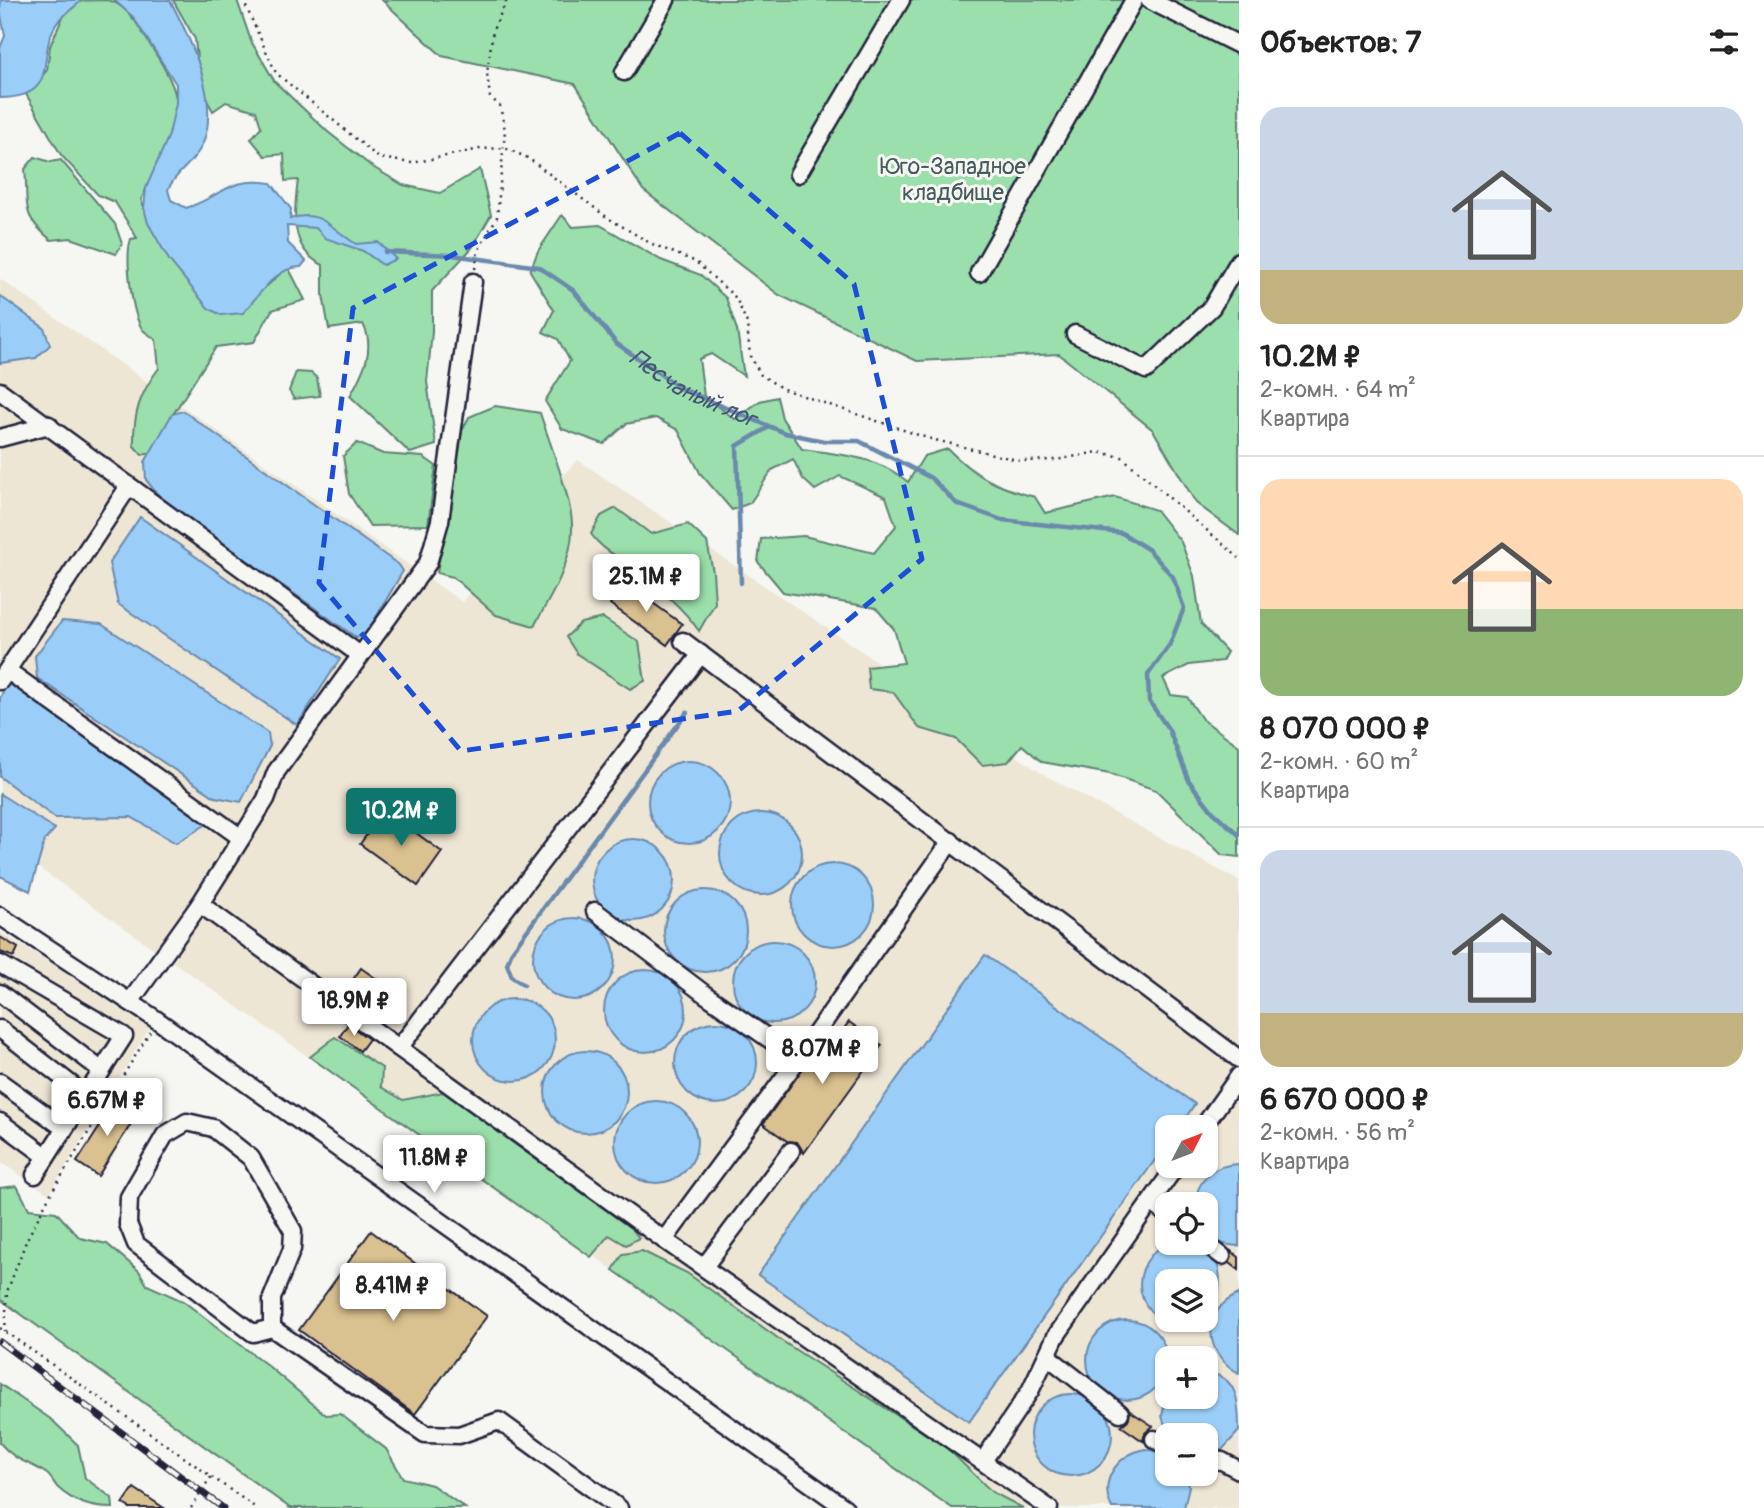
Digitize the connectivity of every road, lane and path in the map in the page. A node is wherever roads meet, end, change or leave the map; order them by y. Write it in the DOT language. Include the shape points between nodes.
graph roads {
  1 [pos="243,0"];
  2 [pos="507,0"];
  3 [pos="666,0"];
  4 [pos="901,0"];
  5 [pos="1134,0"];
  6 [pos="1149,0"];
  7 [pos="1239,46"];
  8 [pos="624,72"];
  9 [pos="505,148"];
  10 [pos="797,174"];
  11 [pos="478,251"];
  12 [pos="1239,261"];
  13 [pos="979,273"];
  14 [pos="472,282"];
  15 [pos="1075,334"];
  16 [pos="0,391"];
  17 [pos="49,425"];
  18 [pos="0,438"];
  19 [pos="129,486"];
  20 [pos="1239,558"];
  21 [pos="683,641"];
  22 [pos="701,654"];
  23 [pos="360,655"];
  24 [pos="4,676"];
  25 [pos="240,837"];
  26 [pos="951,841"];
  27 [pos="200,904"];
  28 [pos="595,911"];
  29 [pos="0,916"];
  30 [pos="0,964"];
  31 [pos="0,993"];
  32 [pos="130,1002"];
  33 [pos="157,1020"];
  34 [pos="0,1029"];
  35 [pos="399,1048"];
  36 [pos="798,1059"];
  37 [pos="1239,1059"];
  38 [pos="101,1070"];
  39 [pos="1239,1076"];
  40 [pos="0,1082"];
  41 [pos="86,1096"];
  42 [pos="1211,1115"];
  43 [pos="0,1122"];
  44 [pos="64,1128"];
  45 [pos="791,1151"];
  46 [pos="46,1156"];
  47 [pos="35,1175"];
  48 [pos="1168,1178"];
  49 [pos="1151,1202"];
  50 [pos="1155,1205"];
  51 [pos="664,1240"];
  52 [pos="1218,1253"];
  53 [pos="1222,1256"];
  54 [pos="704,1267"];
  55 [pos="0,1328"];
  56 [pos="272,1328"];
  57 [pos="5,1332"];
  58 [pos="1046,1356"];
  59 [pos="1120,1413"];
  60 [pos="983,1461"];
  61 [pos="1218,1461"];
  62 [pos="1238,1467"];
  63 [pos="211,1476"];
  64 [pos="191,1508"];
  65 [pos="256,1508"];
  66 [pos="619,1508"];
  67 [pos="845,1508"];
  68 [pos="1049,1508"];
  1 -- 9 [label="path" via="276,72 379,158 412,163"];
  2 -- 9 [label="path" via="493,30 487,73 491,97 500,106"];
  3 -- 8 [label="street"];
  4 -- 10 [label="street"];
  5 -- 13 [label="street"];
  6 -- 7 [label="street"];
  9 -- 11 [label="path" via="497,217"];
  9 -- 20 [label="path" via="528,158 608,218 650,243 696,262 718,281 736,298 747,323 750,356 761,375 783,389 926,438 1021,461 1098,452 1122,457"];
  12 -- 15 [label="street" via="1212,307 1146,370"];
  14 -- 23 [label="street" via="440,521 428,563"];
  16 -- 17 [label="street"];
  17 -- 18 [label="street"];
  17 -- 19 [label="street"];
  19 -- 23 [label="street"];
  19 -- 24 [label="street"];
  21 -- 22 [label="street"];
  22 -- 26 [label="street"];
  22 -- 35 [label="street"];
  23 -- 25 [label="street" via="276,772 266,799"];
  24 -- 25 [label="street"];
  25 -- 27 [label="street"];
  26 -- 36 [label="street"];
  26 -- 37 [label="street"];
  27 -- 32 [label="street"];
  27 -- 35 [label="street"];
  28 -- 36 [label="street"];
  29 -- 32 [label="street"];
  30 -- 38 [label="street" via="124,1035"];
  31 -- 38 [label="street"];
  32 -- 33 [label="street"];
  33 -- 57 [label="path" via="27,1239 7,1292"];
  33 -- 67 [label="street"];
  34 -- 41 [label="street"];
  35 -- 51 [label="street"];
  36 -- 51 [label="street"];
  38 -- 41 [label="street"];
  39 -- 42 [label="street"];
  40 -- 44 [label="street"];
  41 -- 44 [label="street"];
  43 -- 46 [label="street"];
  44 -- 46 [label="street"];
  45 -- 54 [label="street"];
  46 -- 47 [label="street"];
  48 -- 49 [label="street"];
  49 -- 50 [label="street"];
  49 -- 58 [label="street"];
  51 -- 54 [label="street"];
  52 -- 53 [label="street"];
  54 -- 60 [label="street"];
  55 -- 57 [label="path"];
  56 -- 56 [label="street" via="272,1298 292,1249 293,1231 251,1158 214,1128 187,1122 165,1135 129,1197 128,1224 136,1244 253,1333"];
  56 -- 66 [label="street" via="425,1434 459,1435 499,1421"];
  57 -- 63 [label="path"];
  58 -- 59 [label="street"];
  58 -- 60 [label="street" via="1030,1391"];
  60 -- 68 [label="street"];
  61 -- 62 [label="street"];
  63 -- 64 [label="path"];
  63 -- 65 [label="path"];
}
